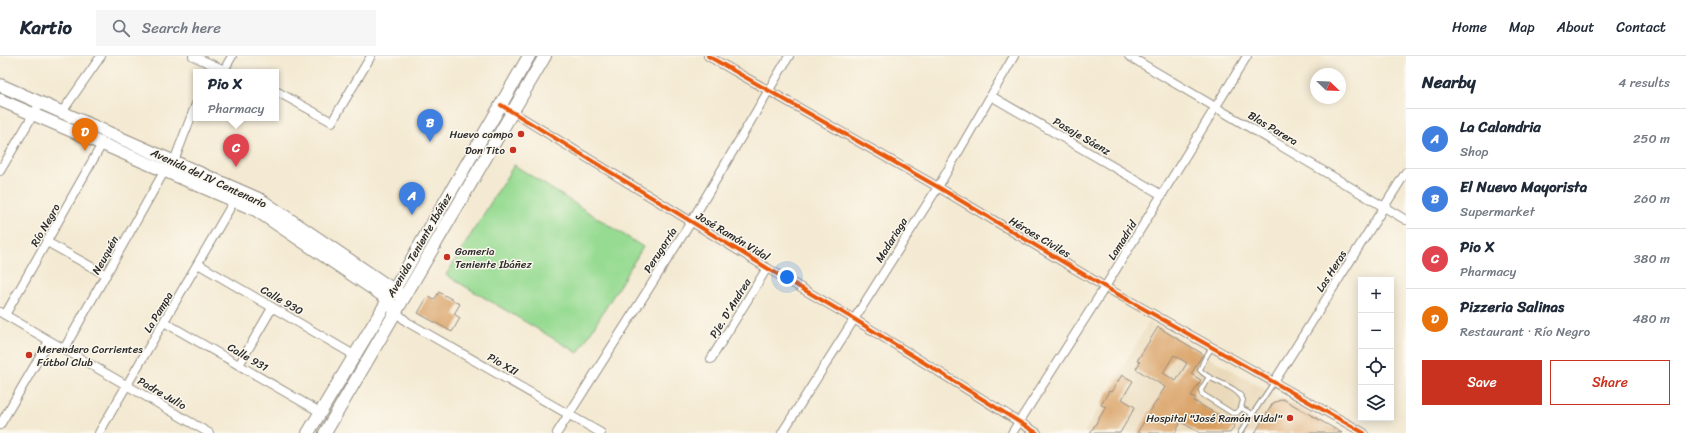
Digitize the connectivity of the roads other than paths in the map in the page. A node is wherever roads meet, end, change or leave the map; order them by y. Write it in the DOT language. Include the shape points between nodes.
graph roads {
  1 [pos="101,56"];
  2 [pos="193,56"];
  3 [pos="232,56"];
  4 [pos="371,56"];
  5 [pos="529,56"];
  6 [pos="545,56"];
  7 [pos="708,56"];
  8 [pos="789,56"];
  9 [pos="1014,56"];
  10 [pos="1129,56"];
  11 [pos="1247,56"];
  12 [pos="209,69"];
  13 [pos="228,69"];
  14 [pos="0,85"];
  15 [pos="769,91"];
  16 [pos="279,93"];
  17 [pos="991,96"];
  18 [pos="0,100"];
  19 [pos="40,103"];
  20 [pos="501,105"];
  21 [pos="1216,106"];
  22 [pos="62,112"];
  23 [pos="193,112"];
  24 [pos="513,112"];
  25 [pos="33,114"];
  26 [pos="102,144"];
  27 [pos="174,161"];
  28 [pos="0,170"];
  29 [pos="165,170"];
  30 [pos="1406,172"];
  31 [pos="938,187"];
  32 [pos="1162,195"];
  33 [pos="234,201"];
  34 [pos="1384,206"];
  35 [pos="1406,220"];
  36 [pos="691,222"];
  37 [pos="48,242"];
  38 [pos="198,264"];
  39 [pos="767,268"];
  40 [pos="106,276"];
  41 [pos="1105,287"];
  42 [pos="391,294"];
  43 [pos="404,296"];
  44 [pos="272,308"];
  45 [pos="395,311"];
  46 [pos="2,314"];
  47 [pos="854,319"];
  48 [pos="164,322"];
  49 [pos="50,341"];
  50 [pos="1212,347"];
  51 [pos="64,350"];
  52 [pos="354,355"];
  53 [pos="711,359"];
  54 [pos="239,365"];
  55 [pos="1209,377"];
  56 [pos="1274,382"];
  57 [pos="126,386"];
  58 [pos="1241,408"];
  59 [pos="320,412"];
  60 [pos="569,414"];
  61 [pos="1252,414"];
  62 [pos="1019,422"];
  63 [pos="0,425"];
  64 [pos="99,433"];
  65 [pos="207,433"];
  66 [pos="308,433"];
  67 [pos="324,433"];
  68 [pos="557,433"];
  69 [pos="601,433"];
  70 [pos="782,433"];
  71 [pos="1012,433"];
  72 [pos="1037,433"];
  73 [pos="1240,433"];
  74 [pos="1364,433"];
  1 -- 22 [label="street"];
  2 -- 12 [label="street"];
  3 -- 13 [label="street"];
  4 -- 16 [label="street" via="332,122"];
  5 -- 20 [label="main road, Avenida Teniente Ibáñez"];
  6 -- 24 [label="main road, Avenida Teniente Ibáñez"];
  7 -- 15 [label="street, Héroes Civiles"];
  8 -- 15 [label="street, Perugorría"];
  9 -- 17 [label="street, Madariaga"];
  10 -- 21 [label="street, Blas Parera"];
  11 -- 21 [label="street, Lamadrid"];
  14 -- 19 [label="main road, Avenida del IV Centenario"];
  15 -- 31 [label="street, Héroes Civiles"];
  15 -- 36 [label="street, Perugorría"];
  17 -- 31 [label="street, Madariaga"];
  17 -- 32 [label="street, Pasaje Sáenz"];
  18 -- 25 [label="main road, Avenida del IV Centenario"];
  19 -- 22 [label="main road, Avenida del IV Centenario"];
  19 -- 25 [label="street"];
  20 -- 24 [label="street, José Ramón Vidal"];
  20 -- 42 [label="main road, Avenida Teniente Ibáñez"];
  21 -- 32 [label="street, Lamadrid"];
  21 -- 34 [label="street, Blas Parera"];
  22 -- 27 [label="main road, Avenida del IV Centenario"];
  23 -- 27 [label="street"];
  24 -- 36 [label="street, José Ramón Vidal"];
  24 -- 43 [label="main road, Avenida Teniente Ibáñez"];
  25 -- 26 [label="main road, Avenida del IV Centenario"];
  25 -- 28 [label="street"];
  26 -- 29 [label="main road, Avenida del IV Centenario"];
  26 -- 37 [label="street, Río Negro"];
  27 -- 42 [label="main road, Avenida del IV Centenario" via="261,200"];
  29 -- 33 [label="main road, Avenida del IV Centenario"];
  29 -- 40 [label="street, Neuquén"];
  30 -- 34 [label="street, Las Heras"];
  31 -- 41 [label="street, Héroes Civiles"];
  31 -- 47 [label="street, Madariaga"];
  32 -- 41 [label="street, Lamadrid"];
  33 -- 38 [label="street, La Pampa"];
  33 -- 42 [label="main road, Avenida del IV Centenario" via="272,219"];
  34 -- 35 [label="street, Blas Parera"];
  34 -- 56 [label="street, Las Heras"];
  36 -- 39 [label="street, José Ramón Vidal"];
  36 -- 60 [label="street, Perugorría"];
  37 -- 40 [label="street"];
  37 -- 46 [label="street, Río Negro"];
  38 -- 44 [label="street, Calle 930"];
  38 -- 48 [label="street, La Pampa"];
  39 -- 47 [label="street, José Ramón Vidal"];
  39 -- 53 [label="street, Pje. D'Andrea"];
  40 -- 51 [label="street, Neuquén"];
  41 -- 50 [label="street, Héroes Civiles"];
  41 -- 62 [label="street, Lamadrid"];
  42 -- 43 [label="main road, Avenida del IV Centenario"];
  42 -- 45 [label="main road, Avenida del IV Centenario"];
  42 -- 52 [label="main road, Avenida Teniente Ibáñez"];
  43 -- 45 [label="main road, Avenida Teniente Ibáñez"];
  44 -- 52 [label="street, Calle 930"];
  44 -- 54 [label="street"];
  45 -- 60 [label="street, Pio XII" via="407,322"];
  45 -- 67 [label="main road, Avenida Teniente Ibáñez"];
  46 -- 49 [label="street, Padre Julio"];
  47 -- 62 [label="street, José Ramón Vidal"];
  47 -- 70 [label="street, Madariaga"];
  48 -- 54 [label="street, Calle 931"];
  48 -- 57 [label="street, La Pampa"];
  49 -- 51 [label="street, Padre Julio"];
  49 -- 63 [label="street"];
  50 -- 55 [label="lane" via="1200,367 1201,372"];
  50 -- 56 [label="street, Héroes Civiles"];
  51 -- 57 [label="street, Padre Julio"];
  52 -- 59 [label="main road, Avenida Teniente Ibáñez"];
  54 -- 59 [label="street, Calle 931"];
  55 -- 58 [label="lane" via="1240,395 1243,400"];
  55 -- 58 [label="lane" via="1201,390 1202,394 1232,413"];
  56 -- 61 [label="lane"];
  56 -- 74 [label="street, Héroes Civiles"];
  57 -- 64 [label="street, La Pampa"];
  57 -- 65 [label="street, Padre Julio"];
  58 -- 61 [label="lane"];
  59 -- 66 [label="main road, Avenida Teniente Ibáñez"];
  60 -- 68 [label="street, Perugorría"];
  60 -- 69 [label="street, Pio XII"];
  61 -- 73 [label="lane"];
  62 -- 71 [label="street, Lamadrid"];
  62 -- 72 [label="street, José Ramón Vidal"];
}
